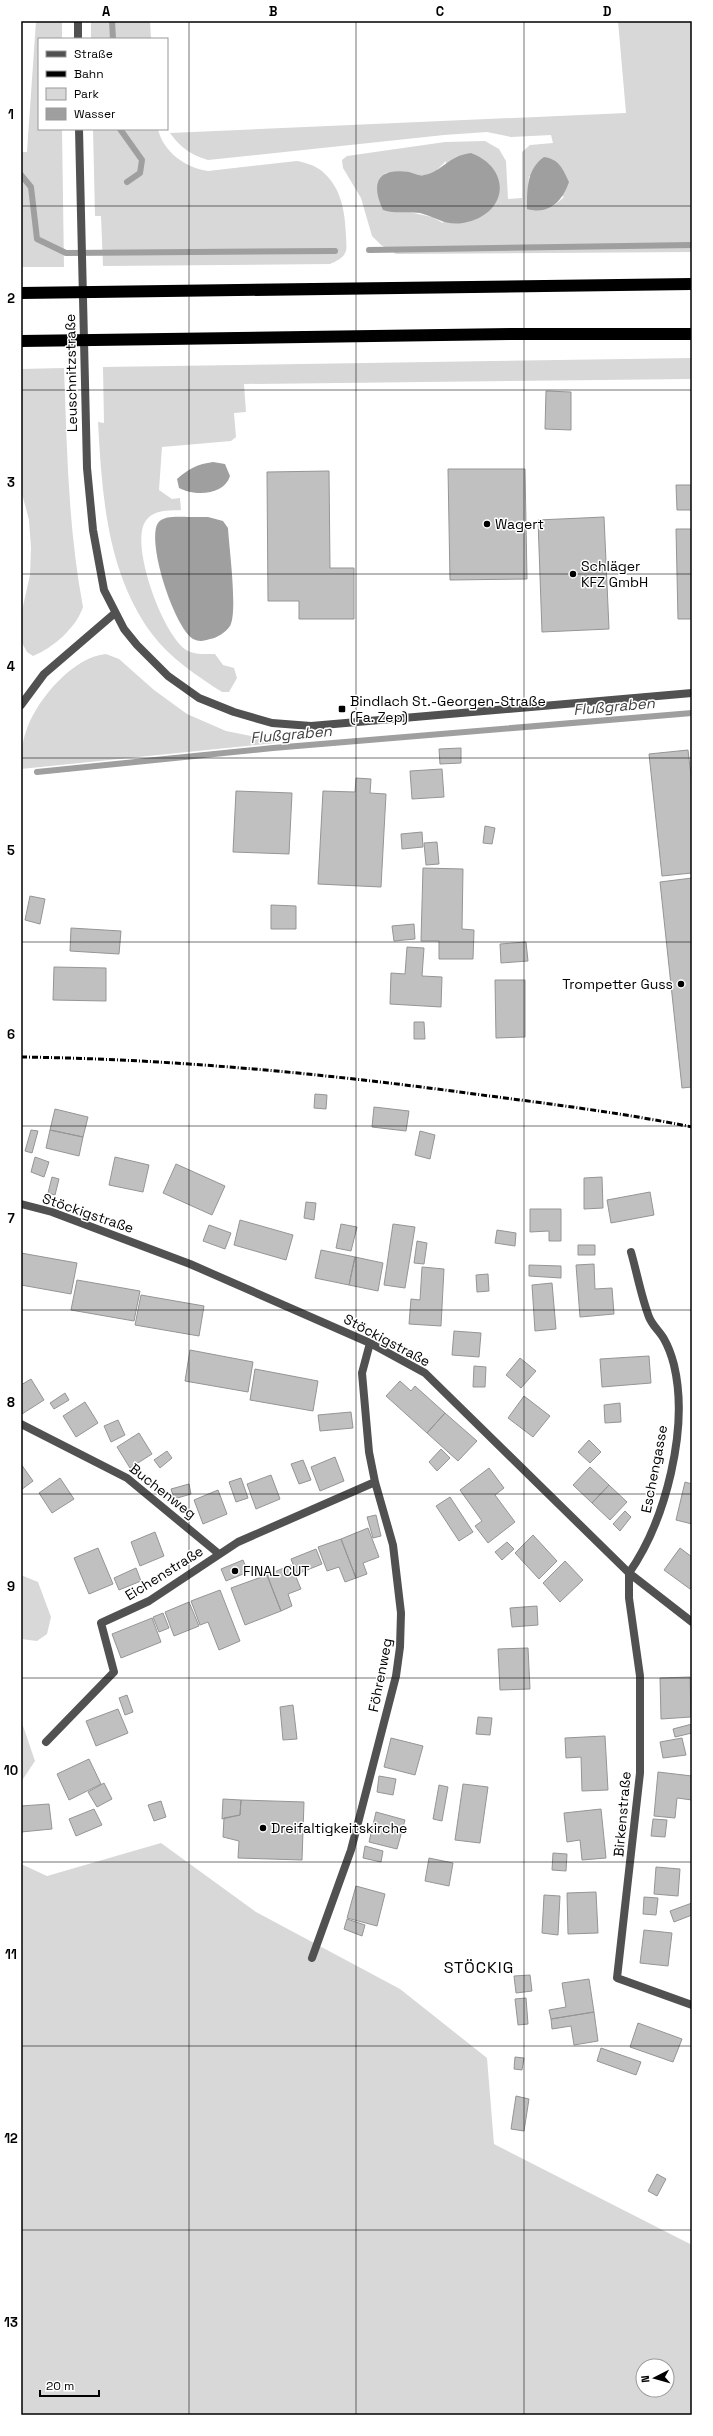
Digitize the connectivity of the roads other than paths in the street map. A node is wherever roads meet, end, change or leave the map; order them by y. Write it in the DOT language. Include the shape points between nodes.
graph roads {
  1 [pos="78,21"];
  2 [pos="78,38"];
  3 [pos="79,130"];
  4 [pos="692,284"];
  5 [pos="21,293"];
  6 [pos="692,334"];
  7 [pos="21,341"];
  8 [pos="115,613"];
  9 [pos="692,693"];
  10 [pos="21,705"];
  11 [pos="21,1204"];
  12 [pos="631,1252"];
  13 [pos="370,1343"];
  14 [pos="21,1424"];
  15 [pos="375,1482"];
  16 [pos="219,1554"];
  17 [pos="629,1573"];
  18 [pos="692,1622"];
  19 [pos="46,1742"];
  20 [pos="312,1958"];
  21 [pos="692,2005"];
  1 -- 2 [label="street"];
  3 -- 8 [label="street, Leuschnitzstraße" via="87,468 93,530 104,590"];
  4 -- 5 [label="highway"];
  6 -- 7 [label="highway"];
  8 -- 9 [label="street, Leuschnitzstraße" via="137,645 168,676 193,693 234,712 272,723 311,726"];
  8 -- 10 [label="street" via="44,674"];
  11 -- 13 [label="street, Stöckigstraße" via="52,1212 190,1264"];
  12 -- 17 [label="street, Eschengasse" via="649,1318 664,1340 674,1365 678,1402 676,1442 659,1518"];
  13 -- 15 [label="street, Föhrenweg" via="362,1373 369,1452"];
  13 -- 17 [label="street, Stöckigstraße" via="425,1373"];
  14 -- 16 [label="street, Buchenweg" via="127,1478"];
  15 -- 16 [label="street, Eichenstraße" via="238,1542"];
  15 -- 20 [label="street, Föhrenweg" via="394,1552 402,1613 400,1647 396,1676 350,1850"];
  16 -- 19 [label="street, Eichenstraße" via="149,1601 100,1623 114,1672"];
  17 -- 18 [label="street, Stöckigstraße"];
  17 -- 21 [label="street, Birkenstraße" via="629,1598 640,1676 640,1773 617,1978"];
}
